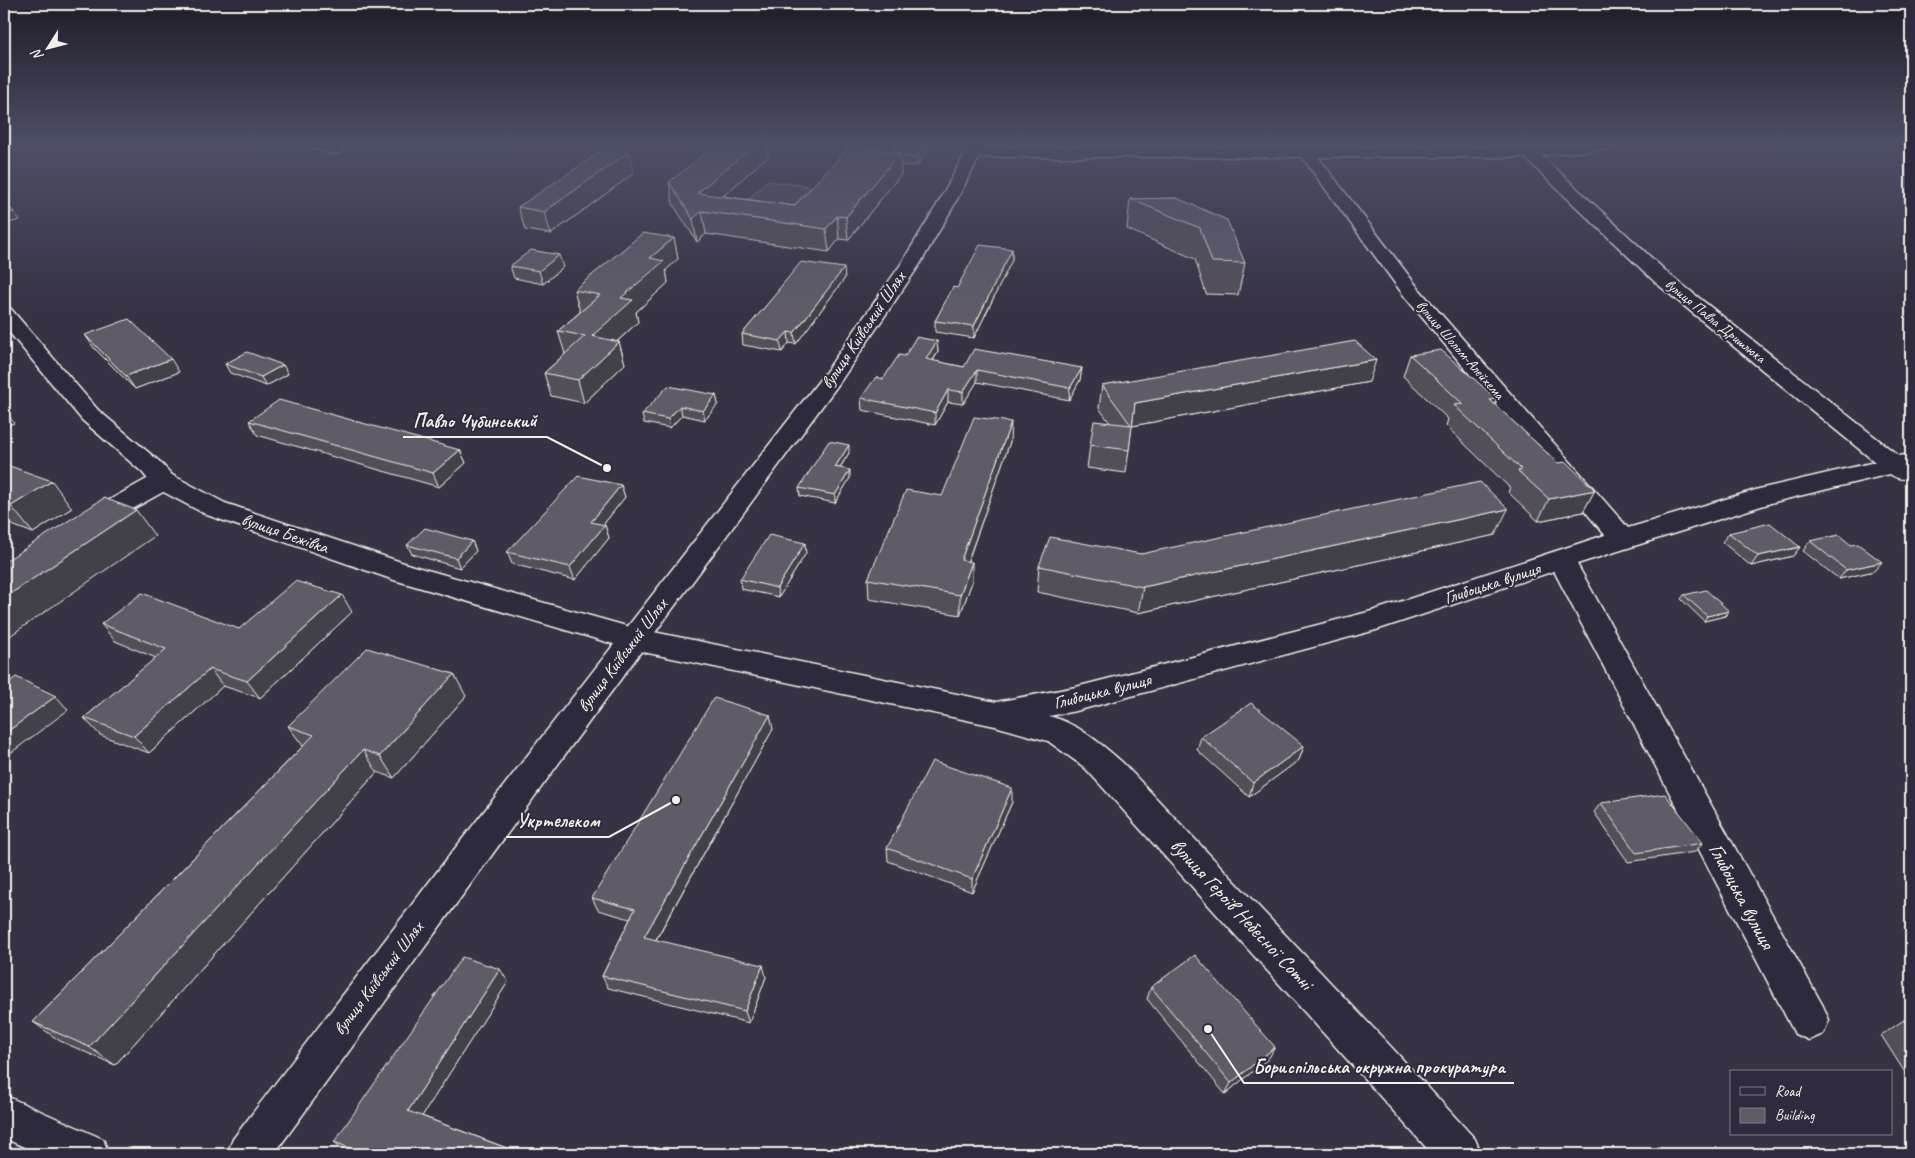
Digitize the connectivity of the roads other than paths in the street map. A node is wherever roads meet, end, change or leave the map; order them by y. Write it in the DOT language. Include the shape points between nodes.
graph roads {
  1 [pos="947,198"];
  2 [pos="1341,198"];
  3 [pos="1577,198"];
  4 [pos="4,313"];
  5 [pos="1905,468"];
  6 [pos="163,480"];
  7 [pos="71,534"];
  8 [pos="1623,539"];
  9 [pos="1562,560"];
  10 [pos="634,639"];
  11 [pos="996,714"];
  12 [pos="1809,1020"];
  13 [pos="4,1116"];
  14 [pos="88,1154"];
  15 [pos="248,1154"];
  16 [pos="1460,1154"];
  1 -- 10 [label="main road, вулиця Київський Шлях" via="866,328"];
  2 -- 8 [label="main road, вулиця Шолом-Алейхема" via="1412,293"];
  3 -- 5 [label="main road, вулиця Павла Дришлюка" via="1663,279"];
  4 -- 6 [label="main road, вулиця Бежівка" via="90,415"];
  5 -- 8 [label="main road, Глибоцька вулиця" via="1768,495"];
  6 -- 7 [label="main road"];
  6 -- 10 [label="main road, вулиця Бежівка" via="216,509 338,551"];
  8 -- 9 [label="main road, Глибоцька вулиця"];
  9 -- 11 [label="main road, Глибоцька вулиця" via="1376,620 1076,699"];
  9 -- 12 [label="main road, Глибоцька вулиця"];
  10 -- 11 [label="main road, Глибоцька вулиця"];
  10 -- 15 [label="main road, вулиця Київський Шлях" via="400,947"];
  11 -- 16 [label="main road, вулиця Героїв Небесної Сотні" via="1058,731 1095,758"];
  13 -- 14 [label="main road"];
}
